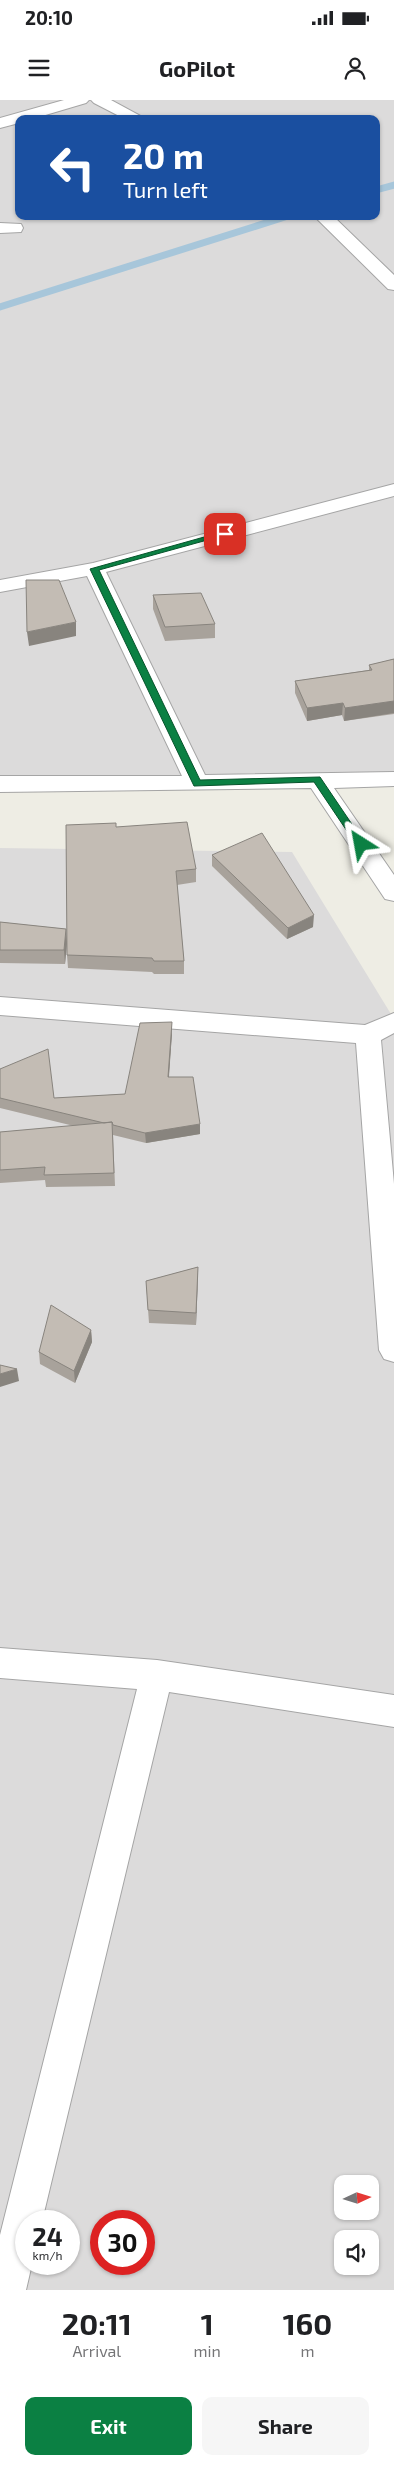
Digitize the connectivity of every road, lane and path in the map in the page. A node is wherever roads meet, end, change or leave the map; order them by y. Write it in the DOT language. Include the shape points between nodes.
graph roads {
  1 [pos="81,100"];
  2 [pos="99,100"];
  3 [pos="28,115"];
  4 [pos="130,115"];
  5 [pos="15,119"];
  6 [pos="0,123"];
  7 [pos="327,220"];
  8 [pos="394,285"];
  9 [pos="394,490"];
  10 [pos="94,569"];
  11 [pos="0,586"];
  12 [pos="316,779"];
  13 [pos="394,779"];
  14 [pos="0,784"];
  15 [pos="197,784"];
  16 [pos="394,893"];
  17 [pos="0,1006"];
  18 [pos="394,1022"];
  19 [pos="368,1035"];
  20 [pos="394,1350"];
  21 [pos="0,1664"];
  22 [pos="157,1675"];
  23 [pos="394,1711"];
  24 [pos="6,2290"];
  1 -- 3 [label="street"];
  2 -- 4 [label="street"];
  5 -- 6 [label="street"];
  7 -- 8 [label="street"];
  9 -- 10 [label="street"];
  10 -- 11 [label="street"];
  10 -- 15 [label="street"];
  12 -- 13 [label="street"];
  12 -- 15 [label="street"];
  12 -- 16 [label="street"];
  14 -- 15 [label="street"];
  17 -- 19 [label="street"];
  18 -- 19 [label="street"];
  19 -- 20 [label="street"];
  21 -- 22 [label="street"];
  22 -- 23 [label="street"];
  22 -- 24 [label="street"];
}
